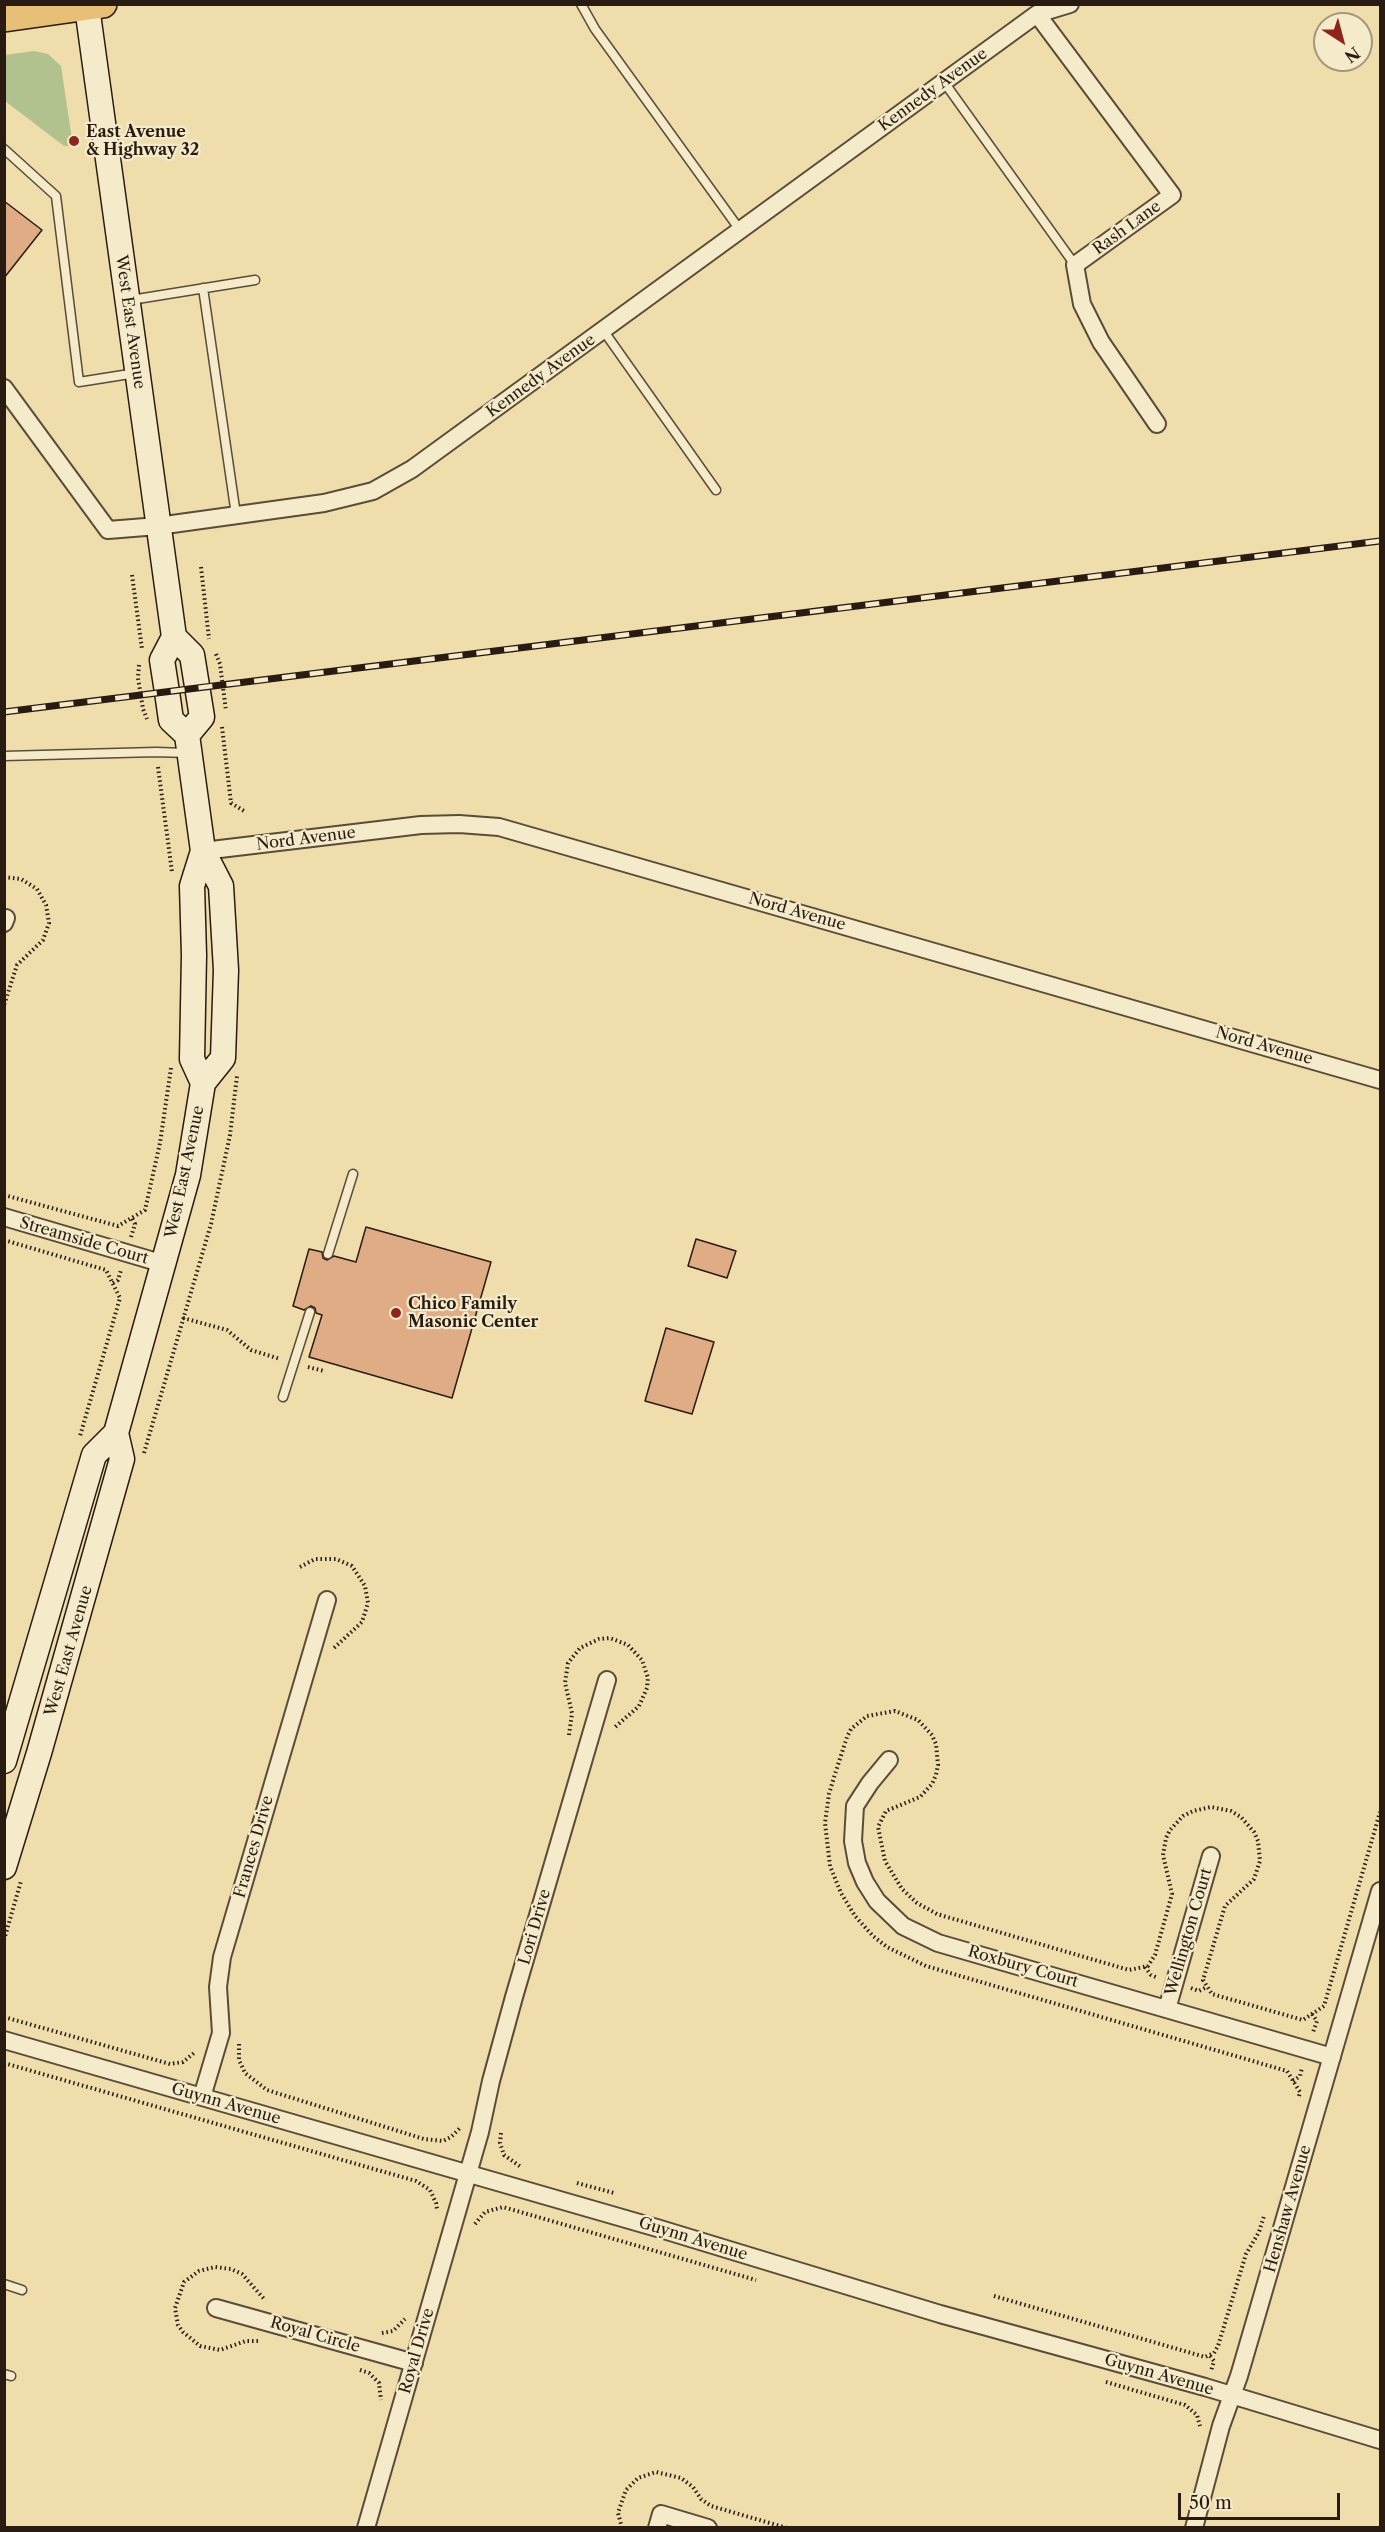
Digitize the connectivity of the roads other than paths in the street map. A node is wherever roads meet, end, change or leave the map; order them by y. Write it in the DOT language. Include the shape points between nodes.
graph roads {
  1 [pos="581,4"];
  2 [pos="1070,4"];
  3 [pos="92,5"];
  4 [pos="1037,14"];
  5 [pos="4,18"];
  6 [pos="944,82"];
  7 [pos="4,149"];
  8 [pos="740,230"];
  9 [pos="1075,266"];
  10 [pos="255,280"];
  11 [pos="203,288"];
  12 [pos="127,301"];
  13 [pos="603,330"];
  14 [pos="136,372"];
  15 [pos="4,388"];
  16 [pos="1157,424"];
  17 [pos="716,490"];
  18 [pos="236,515"];
  19 [pos="158,526"];
  20 [pos="189,744"];
  21 [pos="4,756"];
  22 [pos="203,851"];
  23 [pos="1380,1080"];
  24 [pos="203,1083"];
  25 [pos="353,1174"];
  26 [pos="4,1217"];
  27 [pos="328,1254"];
  28 [pos="164,1264"];
  29 [pos="310,1312"];
  30 [pos="283,1397"];
  31 [pos="116,1433"];
  32 [pos="327,1599"];
  33 [pos="607,1680"];
  34 [pos="889,1760"];
  35 [pos="4,1761"];
  36 [pos="1211,1856"];
  37 [pos="13,1874"];
  38 [pos="1380,1891"];
  39 [pos="1167,2009"];
  40 [pos="4,2040"];
  41 [pos="1332,2057"];
  42 [pos="202,2097"];
  43 [pos="468,2175"];
  44 [pos="4,2284"];
  45 [pos="22,2290"];
  46 [pos="216,2308"];
  47 [pos="414,2363"];
  48 [pos="1232,2396"];
  49 [pos="1380,2440"];
  50 [pos="366,2528"];
  51 [pos="657,2528"];
  52 [pos="708,2528"];
  53 [pos="1194,2528"];
  1 -- 8 [label="lane"];
  2 -- 4 [label="street, Kennedy Avenue"];
  3 -- 5 [label="main road"];
  3 -- 12 [label="main road, West East Avenue"];
  4 -- 6 [label="street, Kennedy Avenue"];
  4 -- 9 [label="street, Rash Lane" via="1172,195"];
  6 -- 8 [label="street, Kennedy Avenue"];
  6 -- 9 [label="lane"];
  7 -- 14 [label="lane" via="56,196 79,382"];
  8 -- 13 [label="street, Kennedy Avenue"];
  9 -- 16 [label="street, Rash Lane" via="1083,303 1101,342"];
  10 -- 11 [label="lane"];
  11 -- 12 [label="lane"];
  11 -- 18 [label="lane"];
  12 -- 14 [label="main road, West East Avenue"];
  13 -- 17 [label="lane"];
  13 -- 18 [label="street, Kennedy Avenue" via="412,469 373,491 324,503"];
  14 -- 19 [label="main road, West East Avenue"];
  15 -- 19 [label="street, Kennedy Avenue" via="108,530"];
  18 -- 19 [label="street, Kennedy Avenue"];
  19 -- 20 [label="main road, West East Avenue" via="174,637 192,656 202,717"];
  20 -- 21 [label="lane" via="156,752"];
  20 -- 22 [label="main road, West East Avenue"];
  22 -- 23 [label="street, Nord Avenue" via="421,825 499,827"];
  22 -- 24 [label="main road, West East Avenue" via="192,886 192,1059"];
  22 -- 24 [label="main road, West East Avenue" via="221,886 226,970 223,1058"];
  24 -- 28 [label="main road, West East Avenue" via="188,1176"];
  25 -- 27 [label="lane"];
  26 -- 28 [label="street, Streamside Court"];
  28 -- 31 [label="main road, West East Avenue"];
  29 -- 30 [label="lane"];
  31 -- 35 [label="main road, West East Avenue" via="94,1455"];
  31 -- 37 [label="main road, West East Avenue" via="122,1460 39,1753"];
  32 -- 42 [label="street, Frances Drive" via="222,1957 218,1987 221,2033"];
  33 -- 43 [label="street, Lori Drive" via="514,1996"];
  34 -- 39 [label="street, Roxbury Court" via="861,1795 852,1824 857,1863 889,1915 938,1943"];
  36 -- 39 [label="street, Wellington Court"];
  38 -- 41 [label="street, Henshaw Avenue"];
  39 -- 41 [label="street, Roxbury Court"];
  40 -- 42 [label="street, Guynn Avenue"];
  41 -- 48 [label="street, Henshaw Avenue"];
  42 -- 43 [label="street, Guynn Avenue"];
  43 -- 47 [label="street, Royal Drive"];
  43 -- 48 [label="street, Guynn Avenue"];
  44 -- 45 [label="lane"];
  46 -- 47 [label="street, Royal Circle"];
  47 -- 50 [label="street, Royal Drive"];
  48 -- 49 [label="street, Guynn Avenue"];
  48 -- 53 [label="street, Henshaw Avenue"];
  51 -- 52 [label="street" via="661,2514"];
}
